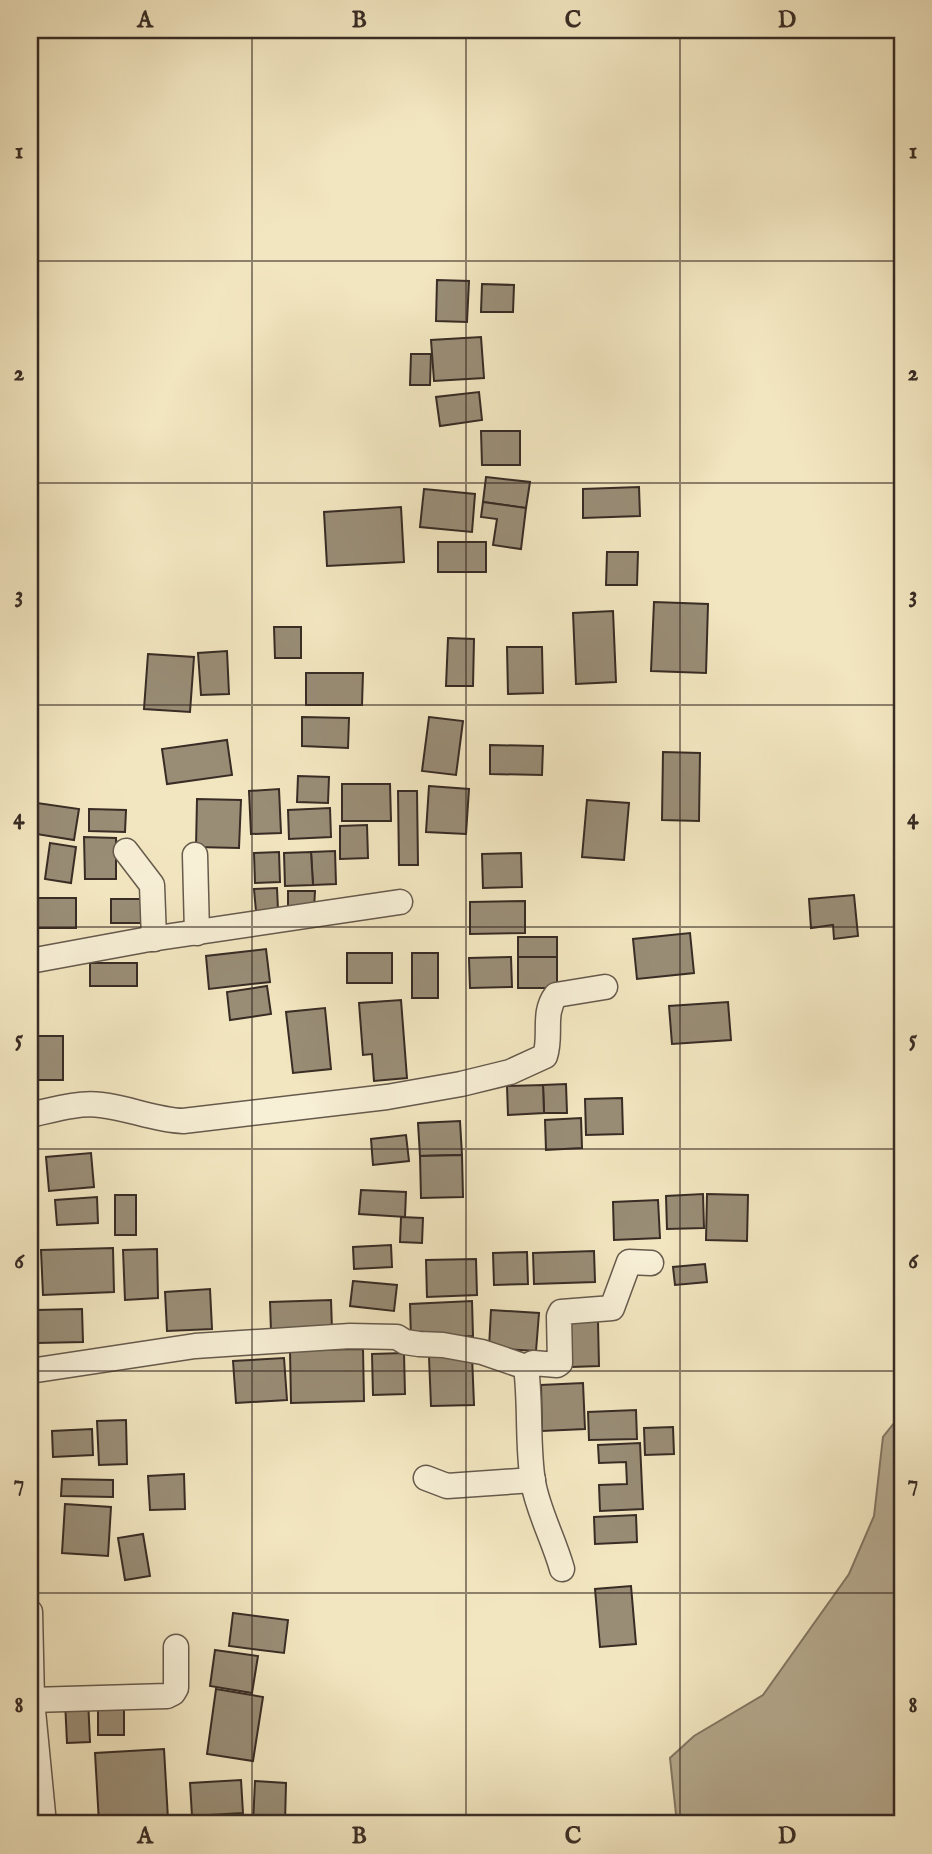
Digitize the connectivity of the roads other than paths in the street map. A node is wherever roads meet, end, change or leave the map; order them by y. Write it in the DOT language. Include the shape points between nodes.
graph roads {
  1 [pos="126,851"];
  2 [pos="194,855"];
  3 [pos="400,902"];
  4 [pos="197,933"];
  5 [pos="154,939"];
  6 [pos="30,961"];
  7 [pos="605,987"];
  8 [pos="30,1115"];
  9 [pos="651,1263"];
  10 [pos="526,1367"];
  11 [pos="30,1371"];
  12 [pos="425,1478"];
  13 [pos="533,1480"];
  14 [pos="562,1569"];
  15 [pos="30,1612"];
  16 [pos="176,1647"];
  17 [pos="32,1700"];
  18 [pos="44,1824"];
  1 -- 5 [label="street" via="152,885"];
  2 -- 4 [label="street"];
  3 -- 4 [label="street"];
  4 -- 5 [label="street"];
  5 -- 6 [label="street"];
  7 -- 8 [label="street" via="556,995 548,1009 545,1056 510,1072 461,1084 183,1121 83,1104"];
  9 -- 10 [label="street" via="629,1262 612,1308 561,1312 560,1363"];
  10 -- 11 [label="street" via="482,1352 405,1342 397,1336 350,1336 195,1346"];
  10 -- 13 [label="street"];
  12 -- 13 [label="street" via="447,1486"];
  13 -- 14 [label="street"];
  15 -- 17 [label="street"];
  16 -- 17 [label="street" via="176,1688 167,1696"];
  17 -- 18 [label="street"];
}
